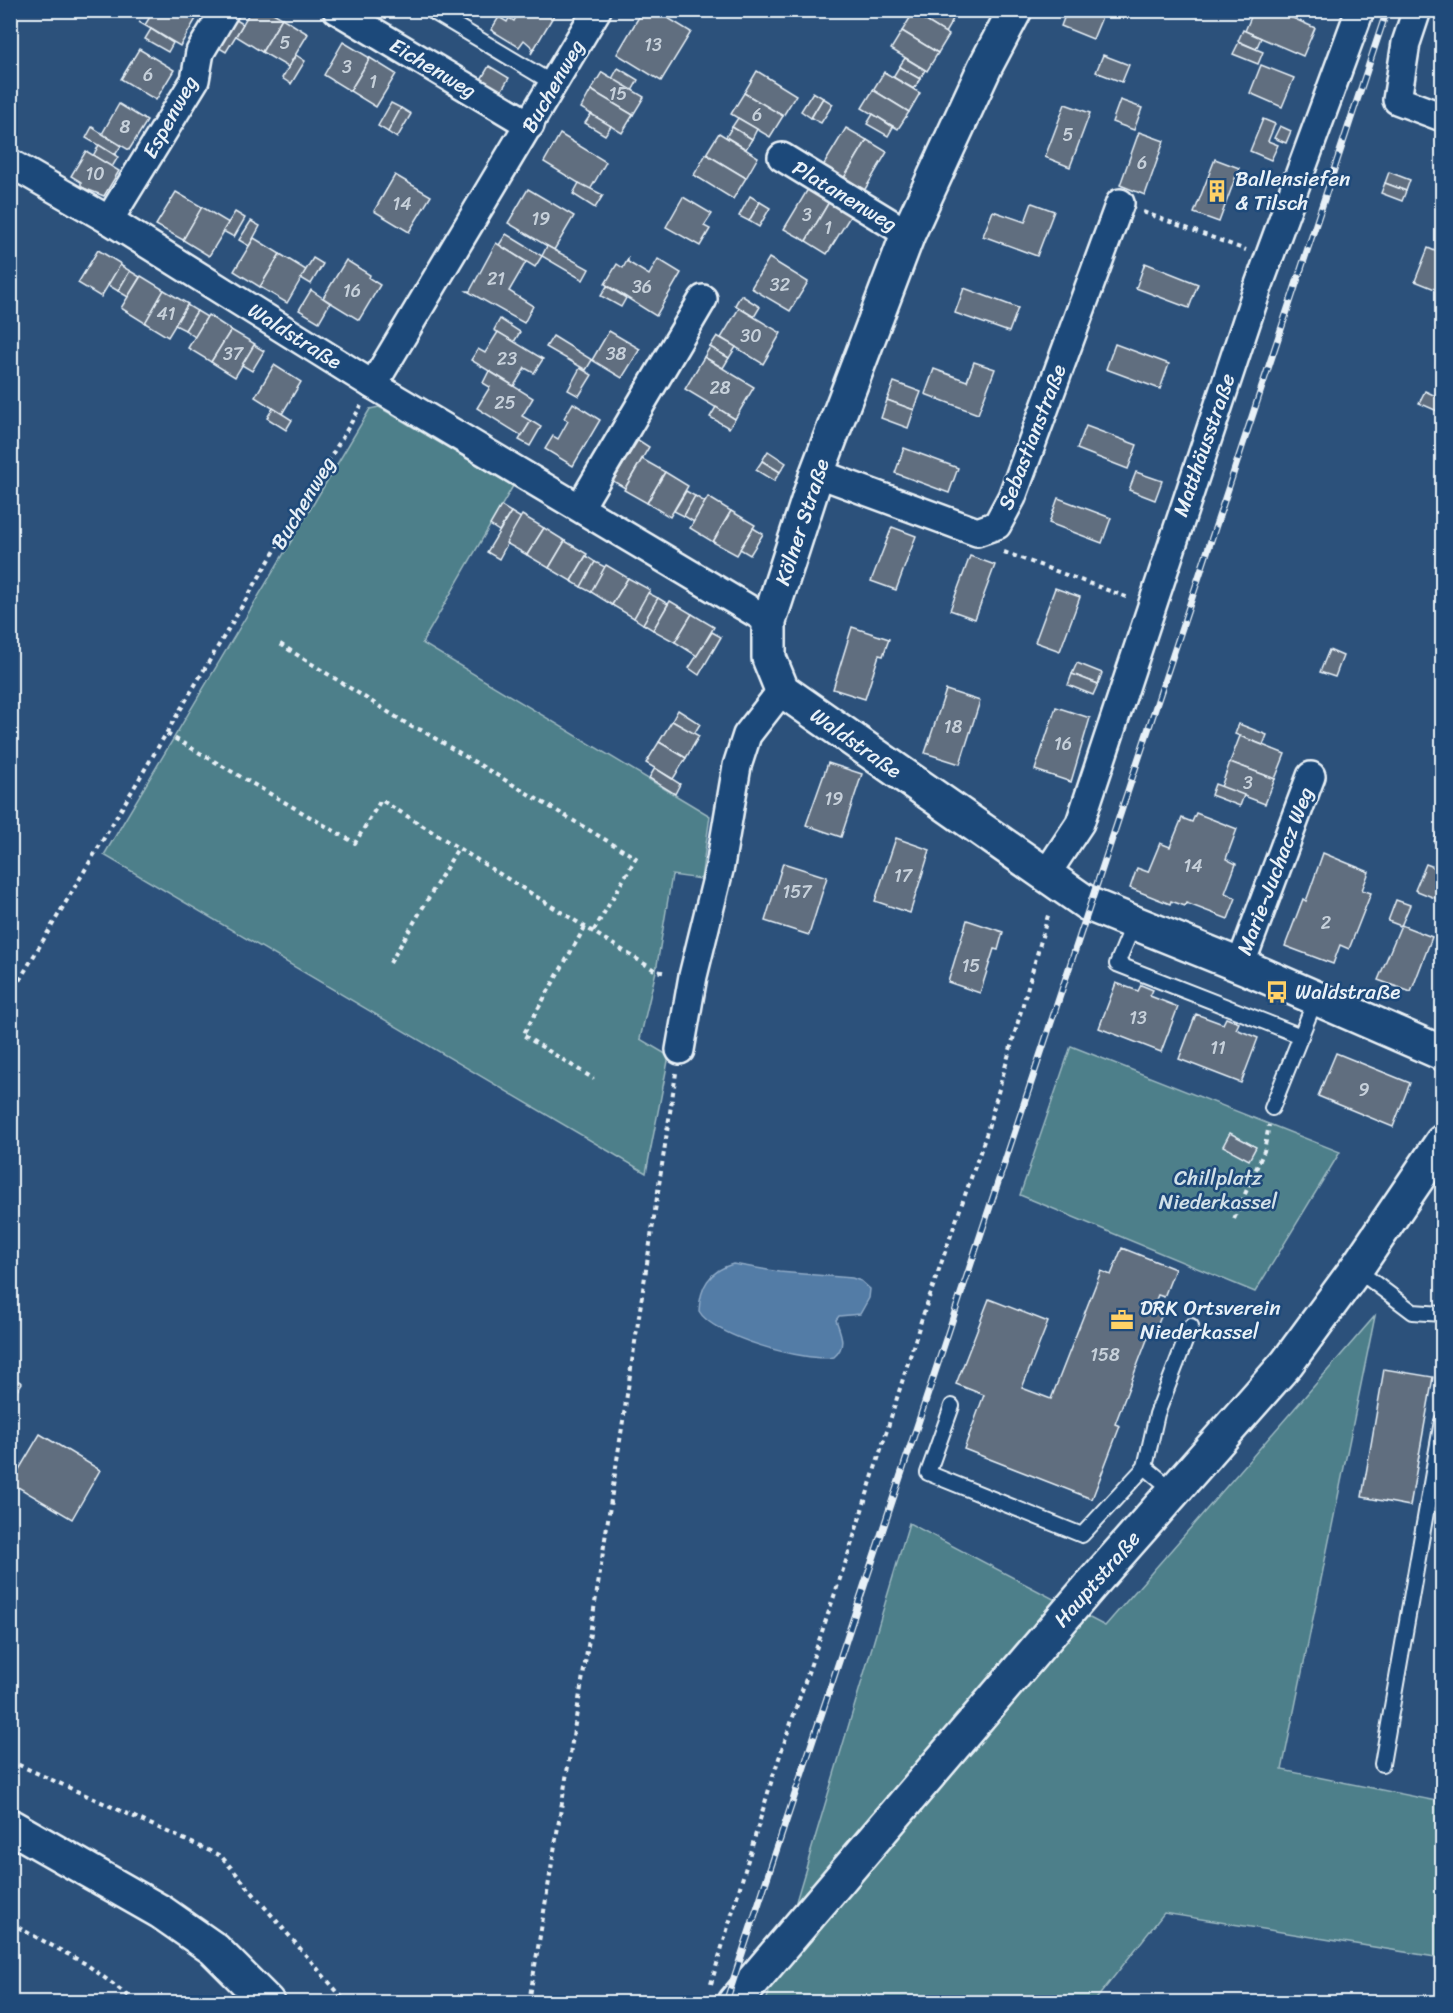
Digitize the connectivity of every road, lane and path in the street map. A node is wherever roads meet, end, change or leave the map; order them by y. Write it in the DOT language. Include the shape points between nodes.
graph roads {
  1 [pos="225,10"];
  2 [pos="337,10"];
  3 [pos="430,10"];
  4 [pos="597,10"];
  5 [pos="1015,10"];
  6 [pos="1360,10"];
  7 [pos="1417,10"];
  8 [pos="554,84"];
  9 [pos="1443,117"];
  10 [pos="530,125"];
  11 [pos="782,157"];
  12 [pos="10,163"];
  13 [pos="1120,203"];
  14 [pos="109,220"];
  15 [pos="908,234"];
  16 [pos="1269,258"];
  17 [pos="704,299"];
  18 [pos="373,385"];
  19 [pos="817,473"];
  20 [pos="580,507"];
  21 [pos="977,532"];
  22 [pos="1152,607"];
  23 [pos="769,621"];
  24 [pos="280,644"];
  25 [pos="782,690"];
  26 [pos="167,734"];
  27 [pos="1311,776"];
  28 [pos="458,848"];
  29 [pos="1051,880"];
  30 [pos="1134,923"];
  31 [pos="585,927"];
  32 [pos="593,932"];
  33 [pos="390,963"];
  34 [pos="1240,966"];
  35 [pos="693,976"];
  36 [pos="10,996"];
  37 [pos="1316,998"];
  38 [pos="1301,1036"];
  39 [pos="680,1050"];
  40 [pos="1443,1053"];
  41 [pos="1443,1065"];
  42 [pos="1443,1072"];
  43 [pos="594,1078"];
  44 [pos="1272,1108"];
  45 [pos="1443,1142"];
  46 [pos="1234,1219"];
  47 [pos="1356,1269"];
  48 [pos="1443,1314"];
  49 [pos="1191,1326"];
  50 [pos="952,1406"];
  51 [pos="1443,1421"];
  52 [pos="1145,1467"];
  53 [pos="1174,1491"];
  54 [pos="10,1761"];
  55 [pos="1382,1764"];
  56 [pos="10,1826"];
  57 [pos="10,1923"];
  58 [pos="754,1990"];
  59 [pos="132,1996"];
  60 [pos="722,1997"];
  61 [pos="128,2002"];
  62 [pos="137,2002"];
  63 [pos="267,2002"];
  64 [pos="346,2002"];
  65 [pos="529,2002"];
  1 -- 14 [label="street, Espenweg" via="200,52 195,80"];
  2 -- 10 [label="street, Eichenweg"];
  3 -- 8 [label="lane"];
  4 -- 8 [label="street, Buchenweg"];
  5 -- 15 [label="street, Kölner Straße"];
  6 -- 16 [label="street, Matthäusstraße"];
  7 -- 9 [label="street" via="1406,43 1397,100"];
  8 -- 10 [label="street, Buchenweg"];
  10 -- 18 [label="street, Buchenweg"];
  11 -- 15 [label="street, Platanenweg"];
  12 -- 14 [label="street, Waldstraße"];
  13 -- 16 [label="path"];
  13 -- 21 [label="street, Sebastianstraße" via="1012,497 997,525"];
  14 -- 18 [label="street, Waldstraße"];
  15 -- 19 [label="street, Kölner Straße"];
  16 -- 22 [label="street, Matthäusstraße"];
  17 -- 20 [label="street"];
  18 -- 20 [label="street, Waldstraße"];
  18 -- 26 [label="path, Buchenweg"];
  19 -- 21 [label="street"];
  19 -- 23 [label="street, Kölner Straße"];
  20 -- 23 [label="street, Waldstraße"];
  21 -- 22 [label="path" via="998,549"];
  22 -- 29 [label="street, Matthäusstraße" via="1080,823"];
  23 -- 25 [label="street, Kölner Straße" via="769,658"];
  24 -- 32 [label="path" via="412,727 636,858"];
  25 -- 29 [label="street, Waldstraße"];
  25 -- 35 [label="street" via="747,735 736,766 720,866"];
  26 -- 28 [label="path" via="355,843 381,800"];
  26 -- 36 [label="path, Buchenweg"];
  27 -- 34 [label="street, Marie-Juchacz Weg"];
  28 -- 31 [label="path"];
  28 -- 33 [label="path"];
  29 -- 30 [label="street, Waldstraße" via="1088,904"];
  29 -- 60 [label="path" via="986,1135 921,1321 773,1776"];
  30 -- 34 [label="street, Waldstraße"];
  30 -- 38 [label="lane" via="1117,964"];
  31 -- 32 [label="path"];
  31 -- 43 [label="path" via="524,1035"];
  32 -- 35 [label="path" via="656,971"];
  34 -- 37 [label="street, Waldstraße"];
  35 -- 39 [label="street"];
  37 -- 38 [label="lane"];
  37 -- 40 [label="street, Waldstraße"];
  38 -- 44 [label="lane"];
  39 -- 65 [label="path"];
  41 -- 42 [label="street"];
  44 -- 46 [label="path" via="1264,1151"];
  45 -- 47 [label="street, Hauptstraße"];
  47 -- 48 [label="lane" via="1413,1312"];
  47 -- 53 [label="street, Hauptstraße" via="1287,1363"];
  49 -- 52 [label="lane" via="1157,1414"];
  50 -- 52 [label="lane" via="928,1473 1083,1535"];
  51 -- 55 [label="lane"];
  52 -- 53 [label="lane"];
  53 -- 58 [label="street, Hauptstraße"];
  54 -- 64 [label="path" via="220,1856"];
  56 -- 63 [label="street" via="161,1912 214,1949"];
  57 -- 59 [label="path" via="86,1964"];
  58 -- 60 [label="street, Hauptstraße"];
  59 -- 61 [label="path"];
  59 -- 62 [label="path"];
}
